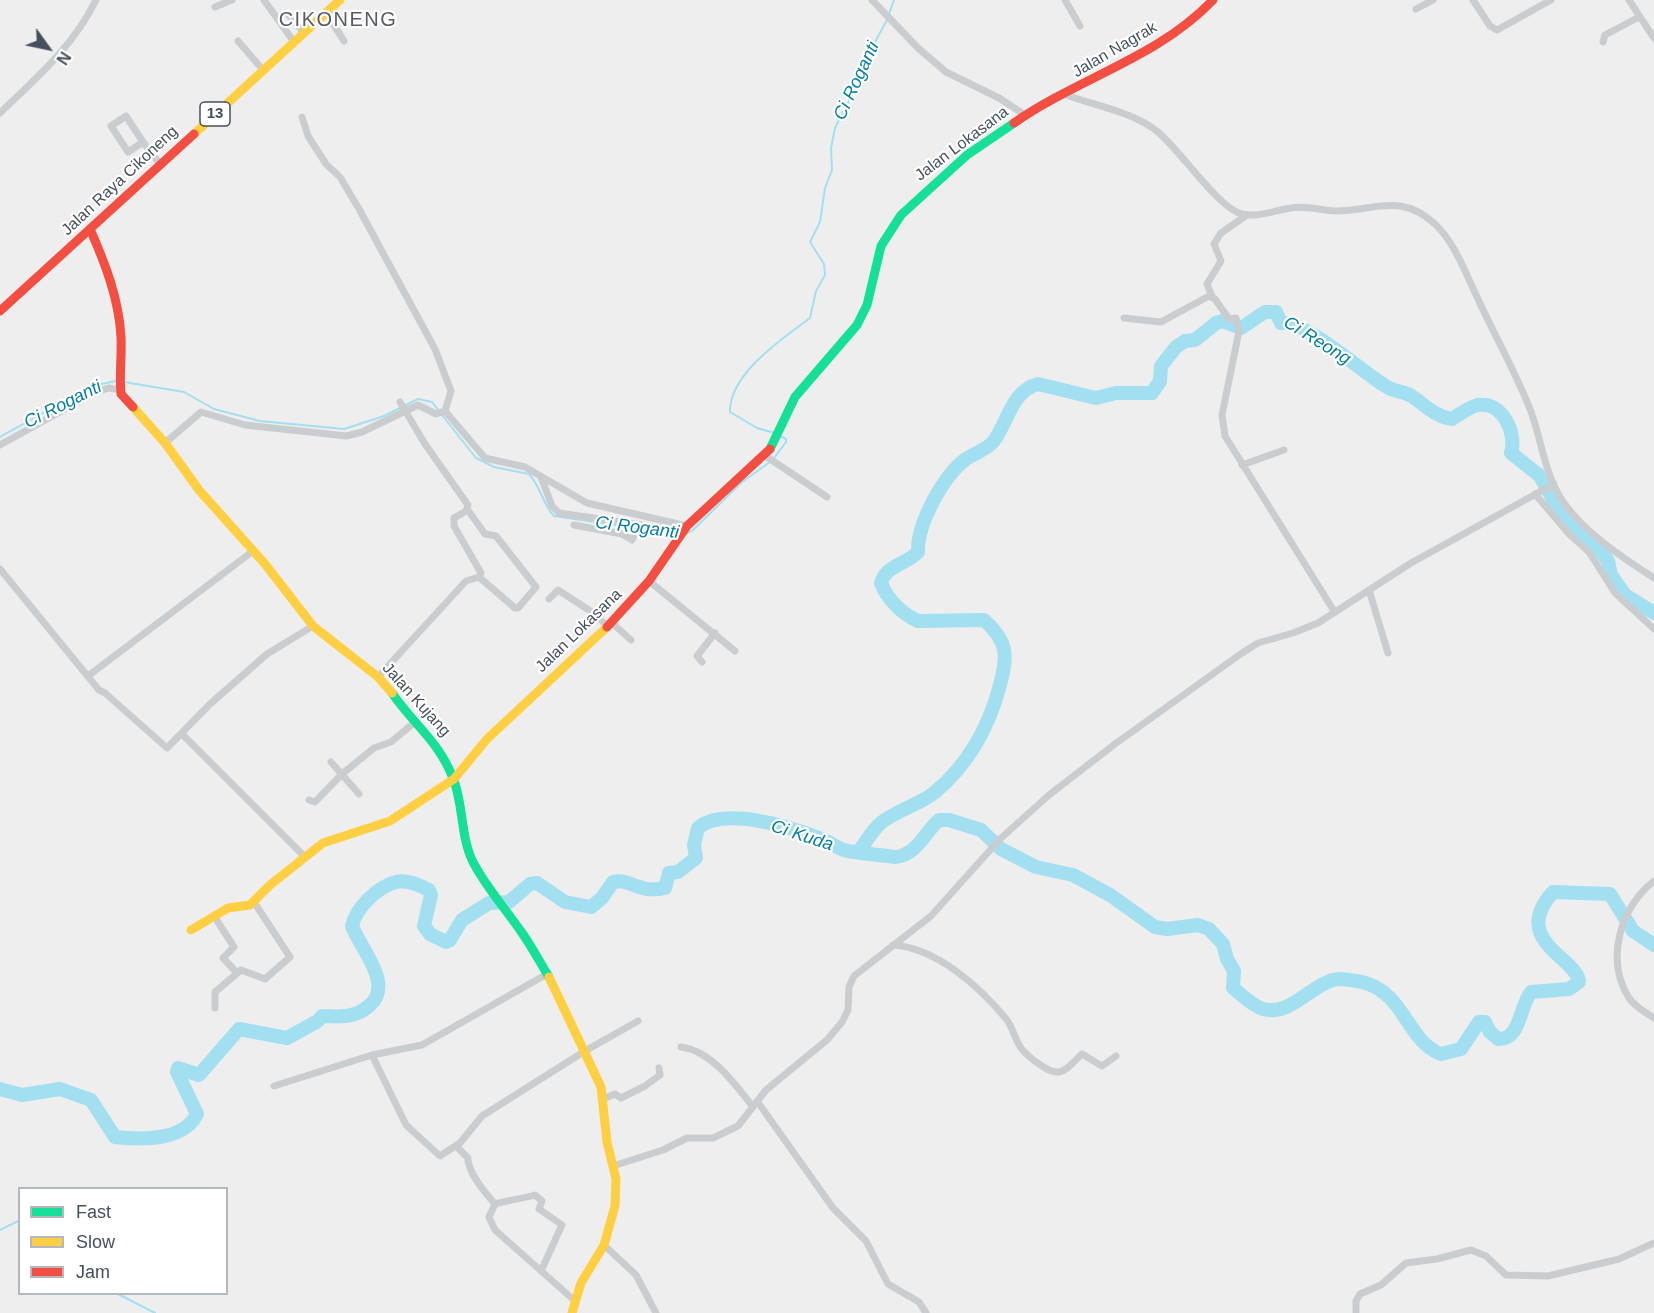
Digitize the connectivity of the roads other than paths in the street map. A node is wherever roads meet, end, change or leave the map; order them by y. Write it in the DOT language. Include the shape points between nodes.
graph roads {
  1 [pos="96,0"];
  2 [pos="232,0"];
  3 [pos="264,0"];
  4 [pos="340,0"];
  5 [pos="872,0"];
  6 [pos="1065,0"];
  7 [pos="1213,0"];
  8 [pos="1433,0"];
  9 [pos="1473,0"];
  10 [pos="1551,0"];
  11 [pos="1629,0"];
  12 [pos="215,7"];
  13 [pos="1416,9"];
  14 [pos="326,13"];
  15 [pos="288,14"];
  16 [pos="1639,17"];
  17 [pos="1080,26"];
  18 [pos="304,33"];
  19 [pos="1654,38"];
  20 [pos="238,41"];
  21 [pos="344,41"];
  22 [pos="294,42"];
  23 [pos="1603,42"];
  24 [pos="263,70"];
  25 [pos="1066,95"];
  26 [pos="2,108"];
  27 [pos="1025,115"];
  28 [pos="302,117"];
  29 [pos="143,142"];
  30 [pos="160,164"];
  31 [pos="1247,215"];
  32 [pos="90,229"];
  33 [pos="1212,296"];
  34 [pos="0,311"];
  35 [pos="1124,318"];
  36 [pos="121,390"];
  37 [pos="403,408"];
  38 [pos="442,412"];
  39 [pos="165,443"];
  40 [pos="0,445"];
  41 [pos="1284,450"];
  42 [pos="770,459"];
  43 [pos="1242,465"];
  44 [pos="541,477"];
  45 [pos="1551,486"];
  46 [pos="1536,493"];
  47 [pos="827,497"];
  48 [pos="467,509"];
  49 [pos="578,521"];
  50 [pos="637,529"];
  51 [pos="683,531"];
  52 [pos="253,551"];
  53 [pos="0,569"];
  54 [pos="479,577"];
  55 [pos="1654,578"];
  56 [pos="649,581"];
  57 [pos="1369,590"];
  58 [pos="549,599"];
  59 [pos="1334,611"];
  60 [pos="610,625"];
  61 [pos="313,626"];
  62 [pos="1654,629"];
  63 [pos="715,633"];
  64 [pos="631,640"];
  65 [pos="735,651"];
  66 [pos="1388,653"];
  67 [pos="702,662"];
  68 [pos="88,676"];
  69 [pos="378,677"];
  70 [pos="415,722"];
  71 [pos="182,734"];
  72 [pos="330,762"];
  73 [pos="342,774"];
  74 [pos="454,779"];
  75 [pos="359,794"];
  76 [pos="309,800"];
  77 [pos="305,857"];
  78 [pos="1654,881"];
  79 [pos="254,902"];
  80 [pos="214,916"];
  81 [pos="191,930"];
  82 [pos="894,945"];
  83 [pos="237,973"];
  84 [pos="547,974"];
  85 [pos="215,1008"];
  86 [pos="1654,1018"];
  87 [pos="638,1021"];
  88 [pos="681,1047"];
  89 [pos="585,1051"];
  90 [pos="372,1055"];
  91 [pos="1116,1056"];
  92 [pos="659,1068"];
  93 [pos="274,1086"];
  94 [pos="603,1099"];
  95 [pos="755,1104"];
  96 [pos="456,1146"];
  97 [pos="613,1166"];
  98 [pos="495,1204"];
  99 [pos="1654,1243"];
  100 [pos="604,1245"];
  101 [pos="541,1271"];
  102 [pos="575,1301"];
  103 [pos="572,1313"];
  104 [pos="656,1313"];
  105 [pos="926,1313"];
  106 [pos="1356,1313"];
  1 -- 26 [label="street" via="70,44"];
  2 -- 12 [label="street"];
  3 -- 22 [label="street"];
  4 -- 14 [label="main road, Jalan Raya Cikoneng / 13"];
  5 -- 27 [label="street" via="946,72"];
  6 -- 17 [label="street"];
  7 -- 25 [label="main road, Jalan Nagrak" via="1192,22 1152,48"];
  8 -- 13 [label="street"];
  9 -- 10 [label="street" via="1497,30"];
  11 -- 16 [label="street"];
  14 -- 18 [label="main road, Jalan Raya Cikoneng / 13"];
  14 -- 21 [label="street"];
  15 -- 18 [label="street"];
  16 -- 19 [label="street"];
  16 -- 23 [label="street" via="1605,35"];
  18 -- 22 [label="main road, Jalan Raya Cikoneng / 13"];
  20 -- 24 [label="street"];
  22 -- 24 [label="main road, Jalan Raya Cikoneng / 13"];
  24 -- 30 [label="main road, Jalan Raya Cikoneng / 13"];
  25 -- 27 [label="main road, Jalan Nagrak"];
  25 -- 31 [label="street" via="1151,127 1230,209"];
  27 -- 42 [label="main road, Jalan Lokasana" via="967,155 901,215 881,246 867,305 857,324 795,397 776,433"];
  28 -- 38 [label="street" via="308,136 326,164 340,177 435,349 451,391"];
  29 -- 29 [label="street" via="126,116 111,126 128,152"];
  29 -- 30 [label="street"];
  30 -- 32 [label="main road, Jalan Raya Cikoneng / 13"];
  31 -- 33 [label="street" via="1221,233 1214,244 1221,261 1207,284"];
  31 -- 45 [label="street" via="1292,207 1337,211 1387,204 1416,212 1436,225 1466,271 1506,356 1530,411"];
  32 -- 34 [label="main road, Jalan Raya Cikoneng / 13"];
  32 -- 36 [label="main road" via="113,291 121,339"];
  33 -- 35 [label="street" via="1161,322"];
  33 -- 43 [label="street" via="1229,319 1236,318 1239,328 1222,415 1225,436"];
  36 -- 39 [label="main road, Jalan Kujang"];
  36 -- 40 [label="street" via="96,392"];
  37 -- 38 [label="street" via="418,405"];
  37 -- 39 [label="street" via="362,432 346,436 245,425 201,412"];
  37 -- 48 [label="street" via="466,501"];
  38 -- 44 [label="street" via="482,456 522,466"];
  39 -- 52 [label="main road, Jalan Kujang" via="199,490"];
  41 -- 43 [label="street"];
  42 -- 47 [label="street"];
  42 -- 51 [label="main road, Jalan Lokasana"];
  43 -- 59 [label="street"];
  44 -- 49 [label="street" via="555,510"];
  44 -- 51 [label="street" via="583,502"];
  45 -- 46 [label="street"];
  45 -- 55 [label="street" via="1593,534"];
  46 -- 57 [label="street"];
  46 -- 62 [label="street" via="1589,552 1615,593"];
  48 -- 54 [label="street" via="454,518 454,526 480,568"];
  48 -- 54 [label="street" via="485,534 496,536 536,586 515,608"];
  49 -- 50 [label="street"];
  49 -- 50 [label="street" via="632,540"];
  50 -- 51 [label="street"];
  51 -- 56 [label="main road, Jalan Lokasana"];
  52 -- 61 [label="main road, Jalan Kujang"];
  52 -- 68 [label="street"];
  53 -- 68 [label="street"];
  54 -- 69 [label="street" via="466,581"];
  56 -- 60 [label="main road, Jalan Lokasana"];
  56 -- 63 [label="street"];
  57 -- 59 [label="street"];
  57 -- 66 [label="street"];
  58 -- 60 [label="street" via="558,590"];
  59 -- 82 [label="street" via="1302,630 1258,643 1115,744 1000,839 941,907"];
  60 -- 64 [label="street"];
  60 -- 74 [label="main road, Jalan Lokasana" via="487,739"];
  61 -- 69 [label="main road, Jalan Kujang"];
  61 -- 71 [label="street" via="267,654"];
  63 -- 65 [label="street"];
  63 -- 67 [label="street" via="697,656"];
  68 -- 71 [label="street" via="165,747 170,747"];
  69 -- 70 [label="main road, Jalan Kujang" via="401,710"];
  70 -- 73 [label="street"];
  70 -- 74 [label="main road, Jalan Kujang" via="438,746"];
  71 -- 77 [label="street"];
  72 -- 73 [label="street"];
  73 -- 75 [label="street"];
  73 -- 76 [label="street" via="319,799"];
  74 -- 77 [label="main road, Jalan Lokasana" via="390,821 330,840"];
  74 -- 84 [label="main road, Jalan Kujang" via="472,860"];
  77 -- 79 [label="main road, Jalan Lokasana"];
  78 -- 86 [label="street" via="1626,912 1618,957 1619,975 1629,999"];
  79 -- 80 [label="main road"];
  79 -- 83 [label="street" via="290,957 265,979 247,970"];
  80 -- 81 [label="main road"];
  80 -- 83 [label="street" via="234,947 223,958"];
  82 -- 91 [label="street" via="917,948 961,976 1008,1021 1022,1050 1047,1068 1061,1071 1082,1054 1102,1066"];
  82 -- 95 [label="street" via="851,980 848,1010 827,1040 777,1079"];
  83 -- 85 [label="street" via="215,992"];
  84 -- 89 [label="main road, Jalan Kujang"];
  84 -- 90 [label="street" via="422,1045"];
  87 -- 89 [label="street"];
  88 -- 95 [label="street" via="713,1062"];
  89 -- 94 [label="main road, Jalan Kujang" via="597,1073"];
  89 -- 96 [label="street" via="482,1116"];
  90 -- 93 [label="street"];
  90 -- 96 [label="street" via="406,1125 440,1156"];
  92 -- 94 [label="street" via="660,1075 634,1093"];
  94 -- 97 [label="main road, Jalan Kujang"];
  95 -- 97 [label="street" via="738,1126 724,1134 687,1138"];
  95 -- 105 [label="street" via="833,1208 866,1241 891,1288 919,1302"];
  96 -- 98 [label="street" via="468,1158 477,1182"];
  97 -- 100 [label="main road, Jalan Kujang" via="615,1206"];
  98 -- 101 [label="street" via="490,1223"];
  98 -- 101 [label="street" via="535,1195 542,1201 539,1209 562,1225"];
  99 -- 106 [label="street" via="1619,1259 1548,1276 1506,1275 1481,1253 1471,1250 1406,1263 1381,1285 1360,1294"];
  100 -- 102 [label="main road, Jalan Kujang" via="580,1283"];
  100 -- 104 [label="street" via="636,1275"];
  101 -- 102 [label="street"];
  102 -- 103 [label="main road, Jalan Kujang"];
}
